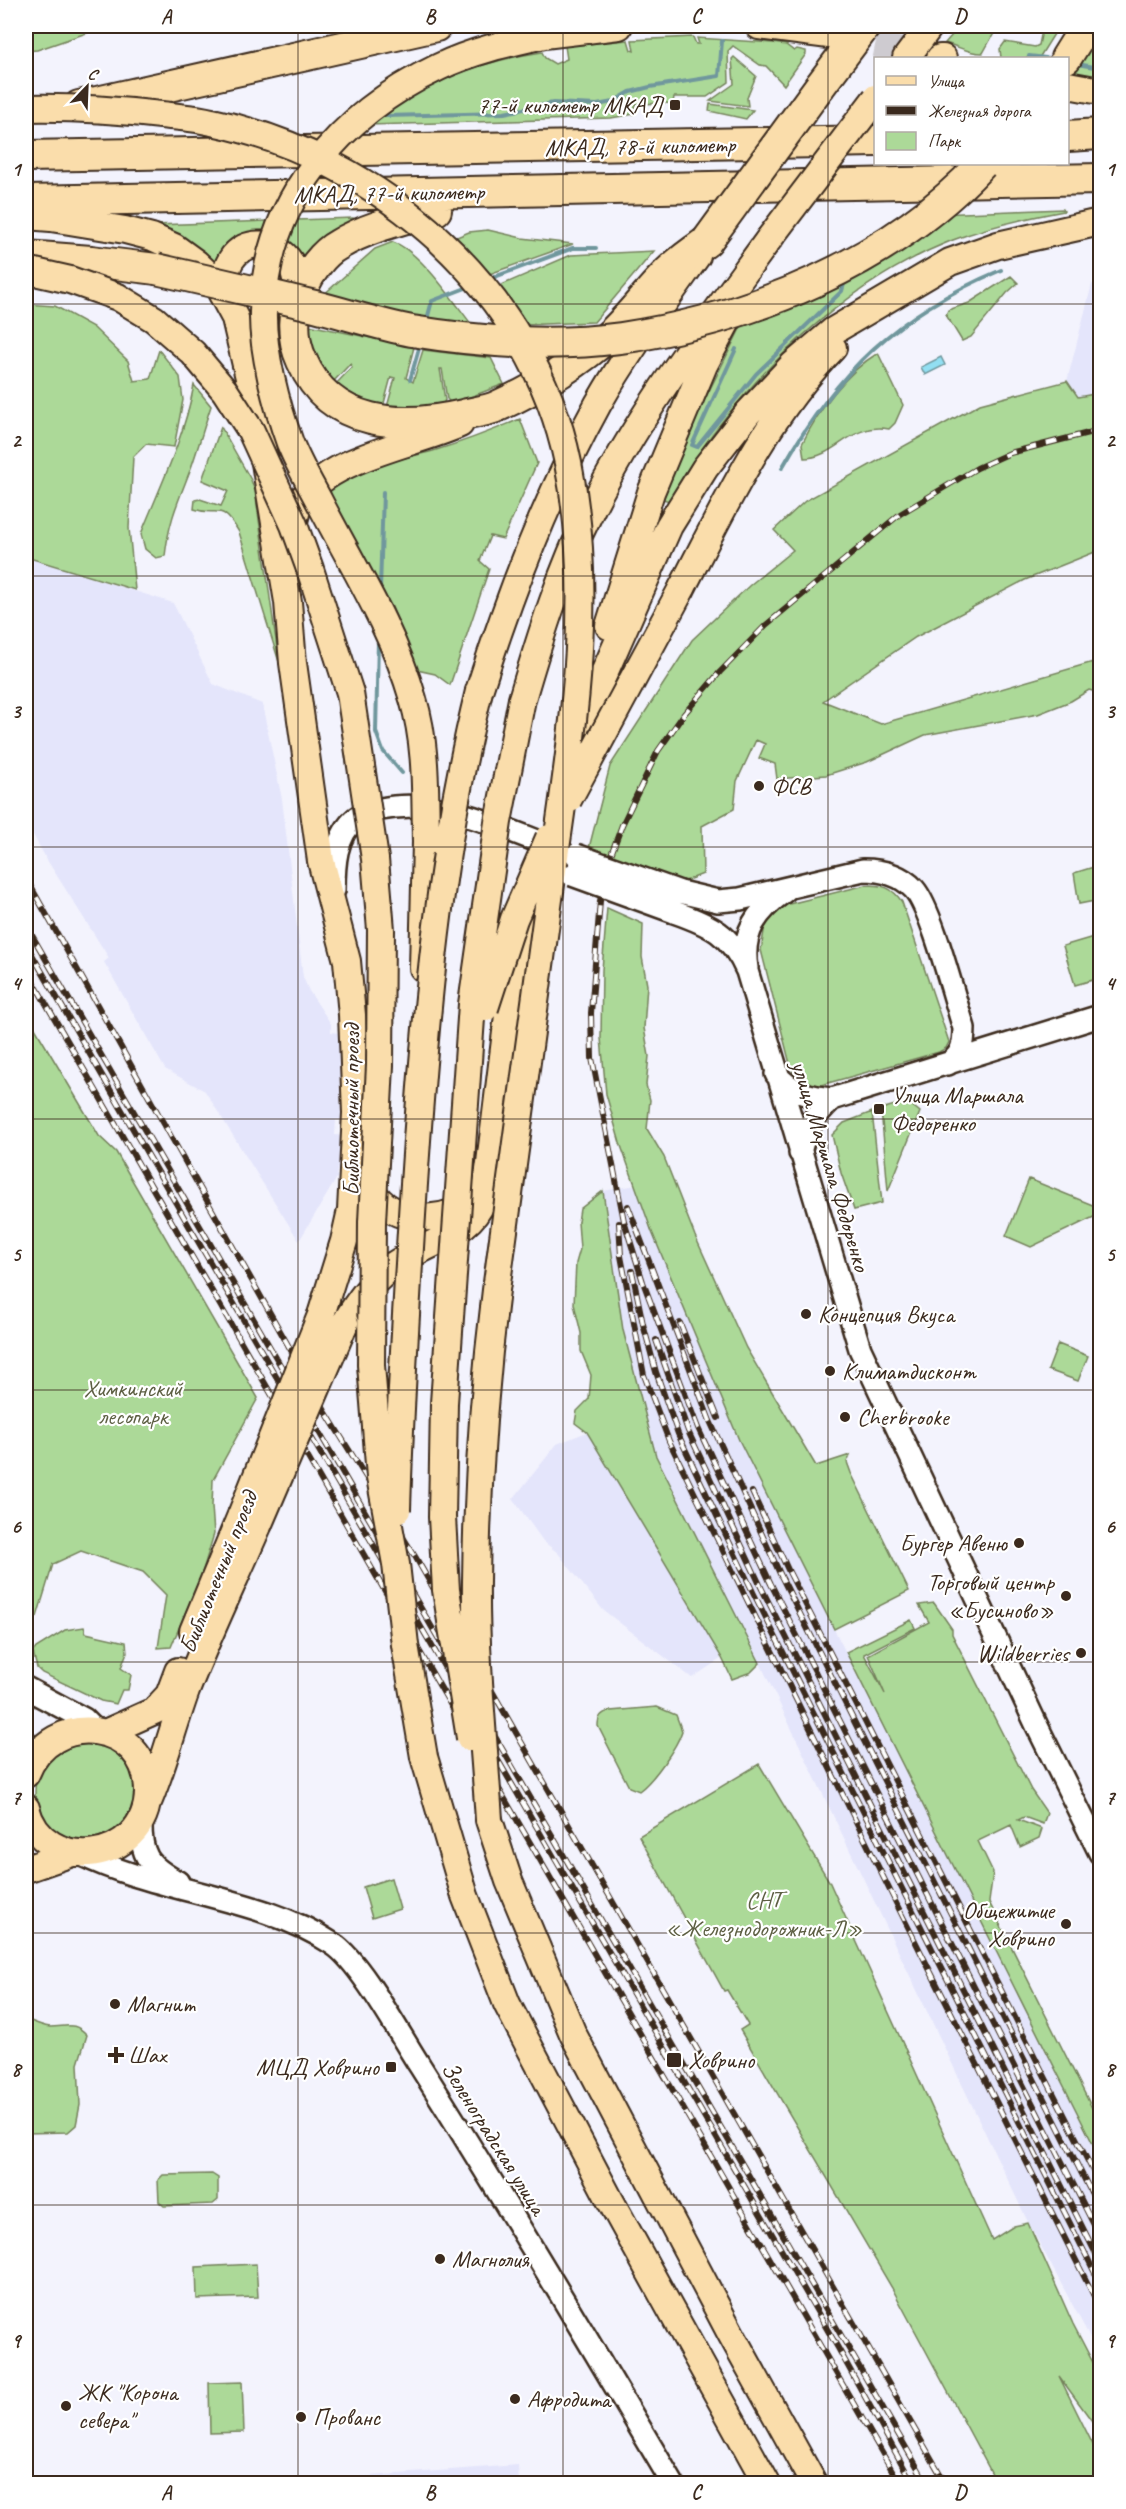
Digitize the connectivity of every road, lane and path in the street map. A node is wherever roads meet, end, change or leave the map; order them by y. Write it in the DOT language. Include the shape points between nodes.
graph roads {
  1 [pos="436,26"];
  2 [pos="620,26"];
  3 [pos="759,26"];
  4 [pos="865,26"];
  5 [pos="930,26"];
  6 [pos="1086,26"];
  7 [pos="829,35"];
  8 [pos="907,57"];
  9 [pos="1067,57"];
  10 [pos="1069,85"];
  11 [pos="1101,91"];
  12 [pos="874,101"];
  13 [pos="26,108"];
  14 [pos="26,115"];
  15 [pos="1101,134"];
  16 [pos="1069,136"];
  17 [pos="874,141"];
  18 [pos="405,150"];
  19 [pos="26,156"];
  20 [pos="981,165"];
  21 [pos="1101,179"];
  22 [pos="752,188"];
  23 [pos="566,189"];
  24 [pos="26,201"];
  25 [pos="26,216"];
  26 [pos="1101,222"];
  27 [pos="769,239"];
  28 [pos="707,241"];
  29 [pos="26,256"];
  30 [pos="26,270"];
  31 [pos="297,299"];
  32 [pos="228,302"];
  33 [pos="869,311"];
  34 [pos="496,408"];
  35 [pos="288,602"];
  36 [pos="585,720"];
  37 [pos="548,845"];
  38 [pos="574,865"];
  39 [pos="792,887"];
  40 [pos="532,894"];
  41 [pos="677,902"];
  42 [pos="334,911"];
  43 [pos="747,971"];
  44 [pos="1101,1016"];
  45 [pos="964,1028"];
  46 [pos="423,1043"];
  47 [pos="1011,1043"];
  48 [pos="948,1064"];
  49 [pos="776,1073"];
  50 [pos="466,1087"];
  51 [pos="832,1099"];
  52 [pos="356,1113"];
  53 [pos="800,1153"];
  54 [pos="487,1183"];
  55 [pos="333,1319"];
  56 [pos="250,1520"];
  57 [pos="396,1564"];
  58 [pos="26,1688"];
  59 [pos="101,1732"];
  60 [pos="26,1742"];
  61 [pos="26,1774"];
  62 [pos="26,1808"];
  63 [pos="143,1814"];
  64 [pos="489,1820"];
  65 [pos="76,1853"];
  66 [pos="1101,1853"];
  67 [pos="26,1869"];
  68 [pos="206,1895"];
  69 [pos="673,2484"];
  70 [pos="767,2484"];
  71 [pos="814,2484"];
  1 -- 14 [label="highway" via="102,102"];
  2 -- 46 [label="main road, bridge" via="544,35 494,46 441,66 383,99 341,133 316,163 293,198 277,233 267,273 263,313 272,384 291,445 386,629 413,698 422,736 426,842"];
  3 -- 7 [label="main road"];
  4 -- 28 [label="highway, bridge"];
  5 -- 8 [label="main road"];
  6 -- 9 [label="highway"];
  10 -- 11 [label="main road"];
  12 -- 27 [label="main road, bridge"];
  13 -- 64 [label="main road, bridge" via="132,112 211,121 271,139 347,171 408,211 460,260 503,313 548,388 568,462 580,550 579,629 571,737 495,1298 482,1444 477,1645"];
  15 -- 16 [label="highway"];
  17 -- 18 [label="highway, МКАД, 78-й километр"];
  18 -- 19 [label="highway, МКАД, 77-й километр"];
  20 -- 29 [label="highway, bridge" via="916,223 874,252 814,281 738,310 620,338 537,341 412,331 156,269"];
  21 -- 22 [label="highway, МКАД, 78-й километр"];
  22 -- 23 [label="highway, МКАД, 77-й километр"];
  23 -- 24 [label="highway, МКАД, 77-й километр"];
  23 -- 31 [label="highway" via="449,207 369,230 336,246 310,273"];
  25 -- 32 [label="main road" via="152,237 196,263"];
  26 -- 33 [label="main road" via="998,245 950,262"];
  27 -- 36 [label="main road" via="704,365 651,492 595,673"];
  27 -- 50 [label="main road, bridge" via="640,423 591,509 561,579 522,699 496,833 472,1005"];
  28 -- 34 [label="highway" via="666,273 614,331 577,362"];
  28 -- 46 [label="main road, bridge" via="600,402 553,491 521,565 479,691 466,744 444,863"];
  30 -- 57 [label="main road, bridge" via="118,297 154,319 193,352 225,391 251,432 294,525 350,693 369,813 381,930 371,1365 380,1477"];
  31 -- 32 [label="main road" via="291,263 282,252 259,244 248,245 231,259 225,280"];
  31 -- 34 [label="highway" via="294,327 298,352 309,377 344,408 372,419 404,424"];
  32 -- 35 [label="main road" via="256,408"];
  33 -- 36 [label="main road" via="833,332 793,365 748,412 705,468 669,526"];
  33 -- 50 [label="main road, bridge" via="780,411 737,480 547,842 514,919 491,987"];
  34 -- 35 [label="main road" via="457,426 374,454 333,473 308,493 294,521"];
  35 -- 42 [label="main road, Библиотечный проезд" via="321,861"];
  36 -- 37 [label="main road, Библиотечный проезд"];
  37 -- 38 [label="street"];
  37 -- 40 [label="main road, Библиотечный проезд"];
  37 -- 42 [label="street" via="430,806 409,805 369,812 356,818 338,848"];
  38 -- 40 [label="street" via="549,877"];
  38 -- 41 [label="street, bridge"];
  39 -- 41 [label="street" via="740,899"];
  39 -- 43 [label="street" via="769,902 754,919 746,945"];
  39 -- 45 [label="street" via="863,870 882,870 914,889 926,909"];
  40 -- 54 [label="main road, Библиотечный проезд" via="511,991"];
  41 -- 43 [label="street, улица Маршала Федоренко" via="728,939 740,953"];
  42 -- 52 [label="main road, Библиотечный проезд" via="347,961"];
  43 -- 49 [label="street, улица Маршала Федоренко"];
  44 -- 47 [label="street"];
  45 -- 47 [label="street" via="973,1039 986,1045"];
  45 -- 48 [label="street" via="960,1053"];
  46 -- 57 [label="main road, bridge" via="400,1416"];
  47 -- 48 [label="street"];
  48 -- 51 [label="street"];
  49 -- 51 [label="street" via="795,1090"];
  49 -- 53 [label="street, улица Маршала Федоренко"];
  50 -- 64 [label="main road, bridge" via="444,1403 442,1517 446,1590 459,1678"];
  51 -- 53 [label="street" via="810,1123"];
  52 -- 54 [label="main road" via="366,1180 387,1207 402,1214 442,1216 472,1202"];
  52 -- 55 [label="main road, Библиотечный проезд" via="351,1210"];
  53 -- 66 [label="street, улица Маршала Федоренко" via="860,1349"];
  54 -- 55 [label="main road, Библиотечный проезд" via="479,1208 471,1218 393,1266"];
  55 -- 56 [label="main road, Библиотечный проезд, bridge"];
  56 -- 59 [label="main road, Библиотечный проезд" via="169,1695 154,1711"];
  56 -- 63 [label="main road, Библиотечный проезд"];
  57 -- 70 [label="main road, bridge" via="424,1757 465,1896 507,2004"];
  58 -- 59 [label="street"];
  59 -- 61 [label="main road" via="71,1731 53,1739 38,1751"];
  59 -- 63 [label="main road" via="120,1740 140,1763 148,1793"];
  60 -- 61 [label="street"];
  62 -- 65 [label="main road" via="33,1826 44,1838"];
  63 -- 65 [label="main road, Библиотечный проезд" via="131,1835 116,1846 99,1853"];
  63 -- 68 [label="street, Зеленоградская улица" via="142,1849 151,1864"];
  64 -- 71 [label="main road" via="509,1881 573,2034"];
  65 -- 67 [label="main road, Библиотечный проезд"];
  65 -- 68 [label="street, Зеленоградская улица" via="109,1868"];
  68 -- 69 [label="street, Зеленоградская улица" via="318,1936 335,1945 353,1964 486,2171"];
}
